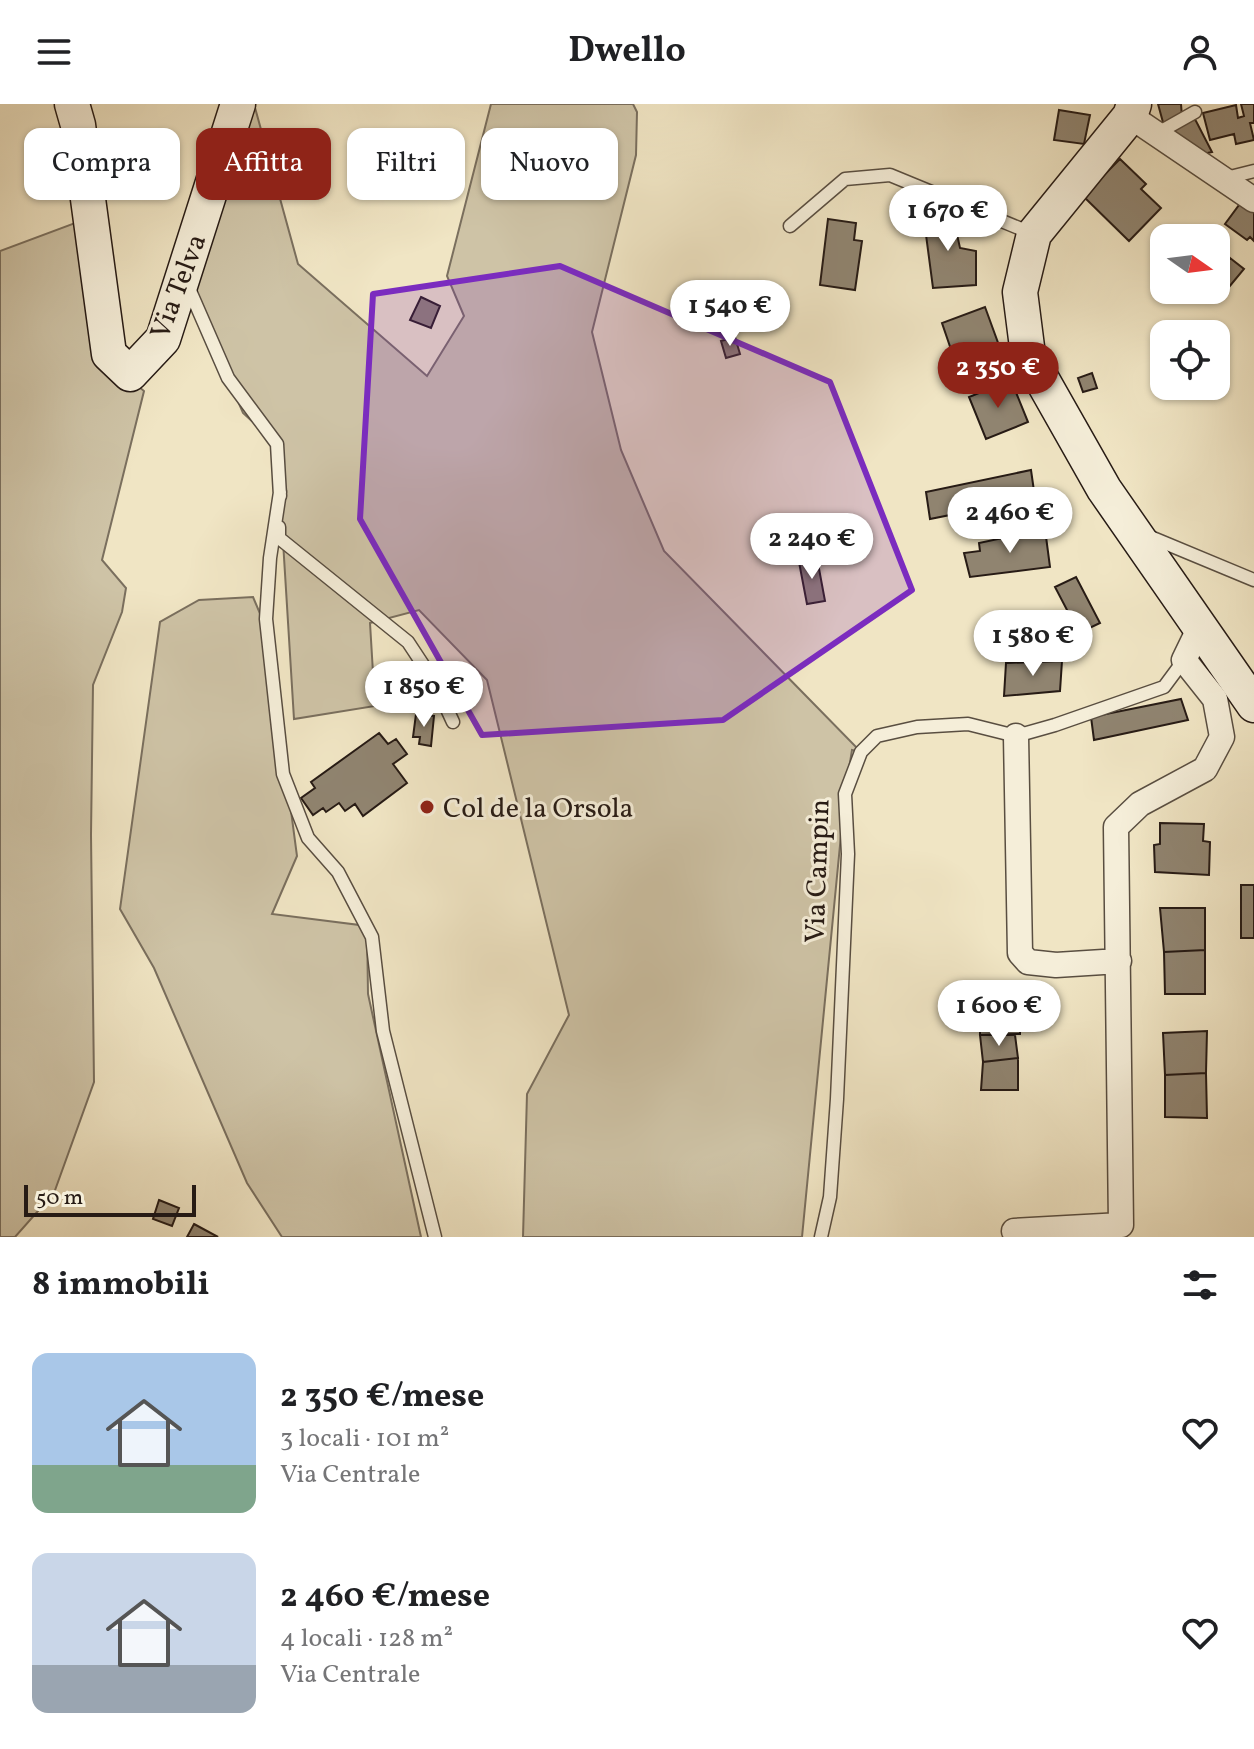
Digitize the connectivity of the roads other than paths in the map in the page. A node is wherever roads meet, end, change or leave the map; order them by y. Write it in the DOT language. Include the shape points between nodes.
graph roads {
  1 [pos="72,104"];
  2 [pos="238,104"];
  3 [pos="1195,112"];
  4 [pos="1140,118"];
  5 [pos="1254,171"];
  6 [pos="1223,179"];
  7 [pos="1254,200"];
  8 [pos="790,226"];
  9 [pos="1034,234"];
  10 [pos="184,277"];
  11 [pos="280,492"];
  12 [pos="1130,529"];
  13 [pos="1254,580"];
  14 [pos="1199,629"];
  15 [pos="1184,660"];
  16 [pos="1254,705"];
  17 [pos="453,722"];
  18 [pos="1016,736"];
  19 [pos="1119,961"];
  20 [pos="1014,1231"];
  21 [pos="435,1237"];
  22 [pos="821,1237"];
  1 -- 10 [label="street, Via Telva" via="109,354 130,374 163,339"];
  2 -- 10 [label="street, Via Telva"];
  3 -- 4 [label="lane"];
  4 -- 6 [label="street"];
  4 -- 9 [label="street"];
  5 -- 6 [label="lane"];
  6 -- 7 [label="street"];
  8 -- 9 [label="lane" via="845,179 890,175"];
  9 -- 12 [label="street" via="1020,292 1028,355"];
  10 -- 11 [label="lane" via="228,378 277,444"];
  11 -- 17 [label="lane" via="279,538 408,642"];
  11 -- 21 [label="lane" via="266,619 283,774 308,838 338,872 372,937 383,1031"];
  12 -- 13 [label="lane"];
  12 -- 14 [label="street"];
  14 -- 15 [label="street"];
  14 -- 16 [label="street"];
  15 -- 18 [label="lane" via="1164,687"];
  15 -- 19 [label="street" via="1215,699 1222,737 1205,769 1140,804 1116,827"];
  18 -- 19 [label="street" via="1020,953 1028,962 1056,965"];
  18 -- 22 [label="lane, Via Campin" via="968,724 917,727 877,736 861,752 845,794 848,854 837,1099 830,1197"];
  19 -- 20 [label="street" via="1121,1225"];
}
